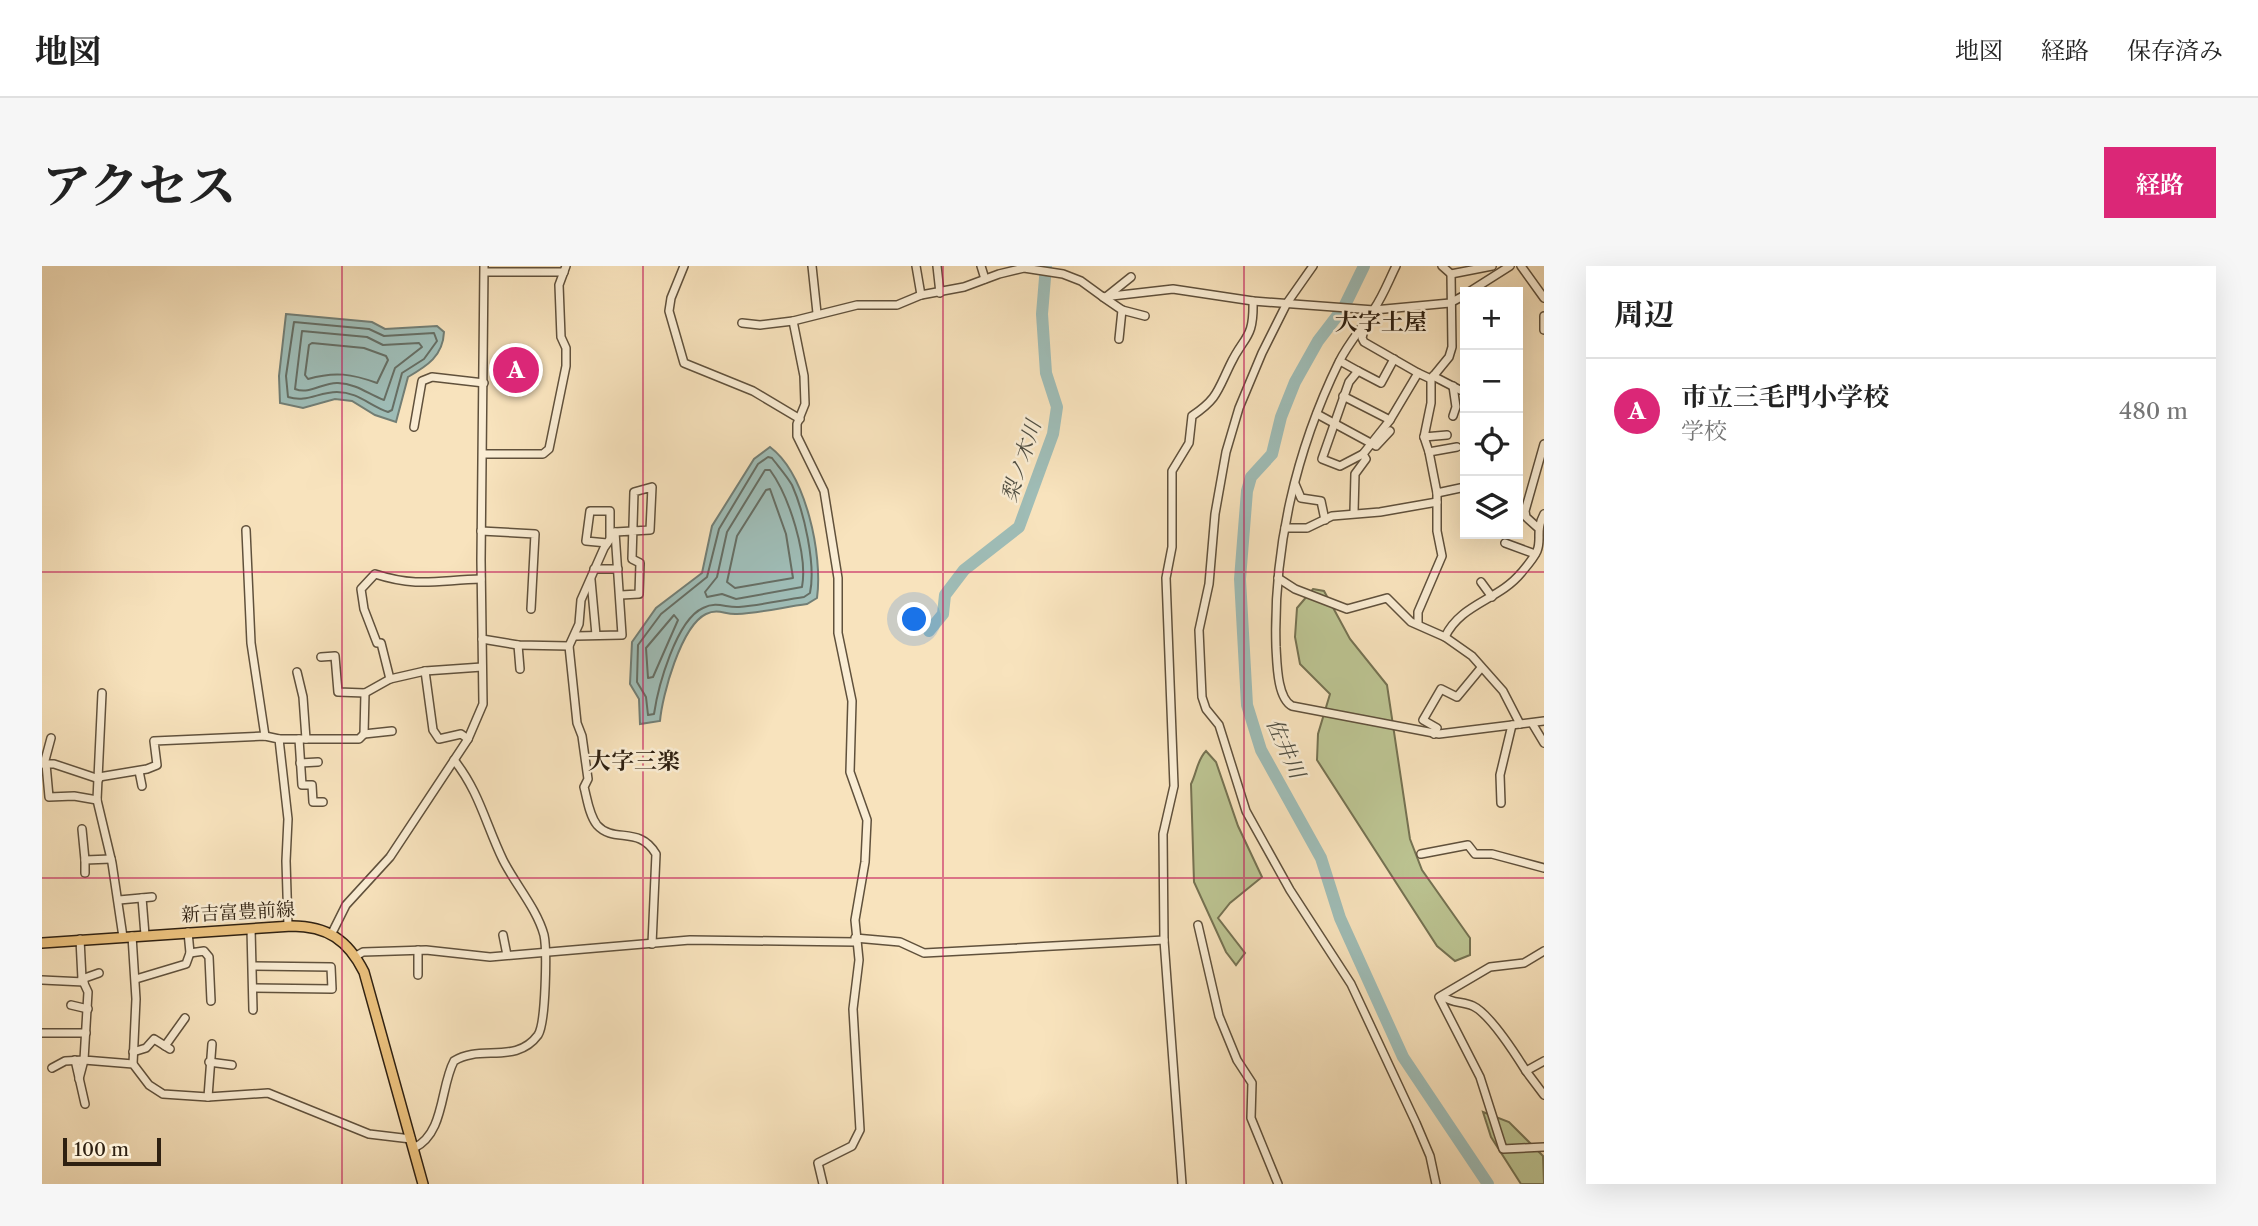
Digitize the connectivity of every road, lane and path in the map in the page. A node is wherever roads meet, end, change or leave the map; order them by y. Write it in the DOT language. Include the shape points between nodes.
graph roads {
  1 [pos="684,266"];
  2 [pos="812,266"];
  3 [pos="916,266"];
  4 [pos="937,266"];
  5 [pos="981,266"];
  6 [pos="1313,266"];
  7 [pos="1396,266"];
  8 [pos="1442,266"];
  9 [pos="1492,266"];
  10 [pos="1521,266"];
  11 [pos="1507,267"];
  12 [pos="485,269"];
  13 [pos="565,269"];
  14 [pos="1451,274"];
  15 [pos="1131,277"];
  16 [pos="985,279"];
  17 [pos="1477,287"];
  18 [pos="940,293"];
  19 [pos="920,295"];
  20 [pos="1105,297"];
  21 [pos="1460,298"];
  22 [pos="1544,298"];
  23 [pos="1254,301"];
  24 [pos="1290,303"];
  25 [pos="1450,303"];
  26 [pos="1122,310"];
  27 [pos="1369,312"];
  28 [pos="817,313"];
  29 [pos="1145,316"];
  30 [pos="1544,316"];
  31 [pos="793,321"];
  32 [pos="743,323"];
  33 [pos="1544,330"];
  34 [pos="1119,339"];
  35 [pos="1394,359"];
  36 [pos="1340,361"];
  37 [pos="1358,371"];
  38 [pos="1418,373"];
  39 [pos="1432,378"];
  40 [pos="484,383"];
  41 [pos="1343,396"];
  42 [pos="1317,414"];
  43 [pos="1453,416"];
  44 [pos="800,419"];
  45 [pos="1390,420"];
  46 [pos="1334,423"];
  47 [pos="414,427"];
  48 [pos="1390,431"];
  49 [pos="1447,435"];
  50 [pos="1424,437"];
  51 [pos="1372,443"];
  52 [pos="1544,444"];
  53 [pos="1457,447"];
  54 [pos="1429,452"];
  55 [pos="483,454"];
  56 [pos="1363,454"];
  57 [pos="1294,483"];
  58 [pos="1460,488"];
  59 [pos="1437,493"];
  60 [pos="1437,502"];
  61 [pos="1523,511"];
  62 [pos="1354,512"];
  63 [pos="1544,514"];
  64 [pos="1523,515"];
  65 [pos="1325,522"];
  66 [pos="1537,527"];
  67 [pos="1285,528"];
  68 [pos="246,530"];
  69 [pos="632,530"];
  70 [pos="481,531"];
  71 [pos="611,538"];
  72 [pos="1505,543"];
  73 [pos="1538,554"];
  74 [pos="594,569"];
  75 [pos="618,569"];
  76 [pos="591,578"];
  77 [pos="1278,578"];
  78 [pos="481,579"];
  79 [pos="1481,582"];
  80 [pos="621,595"];
  81 [pos="1492,597"];
  82 [pos="531,609"];
  83 [pos="1418,624"];
  84 [pos="596,635"];
  85 [pos="576,636"];
  86 [pos="1445,637"];
  87 [pos="482,639"];
  88 [pos="518,645"];
  89 [pos="569,646"];
  90 [pos="321,657"];
  91 [pos="482,667"];
  92 [pos="1481,668"];
  93 [pos="520,669"];
  94 [pos="425,671"];
  95 [pos="297,672"];
  96 [pos="390,679"];
  97 [pos="102,693"];
  98 [pos="365,693"];
  99 [pos="1544,721"];
  100 [pos="1532,723"];
  101 [pos="1516,724"];
  102 [pos="392,731"];
  103 [pos="364,734"];
  104 [pos="1434,734"];
  105 [pos="265,736"];
  106 [pos="51,738"];
  107 [pos="468,738"];
  108 [pos="279,739"];
  109 [pos="302,739"];
  110 [pos="1544,743"];
  111 [pos="454,760"];
  112 [pos="318,762"];
  113 [pos="300,763"];
  114 [pos="44,764"];
  115 [pos="139,771"];
  116 [pos="99,778"];
  117 [pos="142,786"];
  118 [pos="97,800"];
  119 [pos="323,802"];
  120 [pos="1501,803"];
  121 [pos="82,829"];
  122 [pos="1421,854"];
  123 [pos="111,859"];
  124 [pos="85,860"];
  125 [pos="1544,868"];
  126 [pos="85,873"];
  127 [pos="152,897"];
  128 [pos="142,898"];
  129 [pos="119,900"];
  130 [pos="1198,925"];
  131 [pos="288,926"];
  132 [pos="251,929"];
  133 [pos="187,932"];
  134 [pos="332,933"];
  135 [pos="145,935"];
  136 [pos="503,935"];
  137 [pos="127,936"];
  138 [pos="80,939"];
  139 [pos="856,940"];
  140 [pos="1164,940"];
  141 [pos="42,943"];
  142 [pos="652,944"];
  143 [pos="418,950"];
  144 [pos="544,950"];
  145 [pos="1544,951"];
  146 [pos="190,953"];
  147 [pos="507,955"];
  148 [pos="356,956"];
  149 [pos="253,966"];
  150 [pos="99,974"];
  151 [pos="418,975"];
  152 [pos="136,979"];
  153 [pos="42,980"];
  154 [pos="83,981"];
  155 [pos="254,988"];
  156 [pos="1442,996"];
  157 [pos="211,1001"];
  158 [pos="71,1005"];
  159 [pos="88,1009"];
  160 [pos="253,1010"];
  161 [pos="185,1018"];
  162 [pos="86,1032"];
  163 [pos="42,1033"];
  164 [pos="212,1044"];
  165 [pos="133,1052"];
  166 [pos="75,1060"];
  167 [pos="84,1060"];
  168 [pos="1544,1061"];
  169 [pos="209,1062"];
  170 [pos="133,1064"];
  171 [pos="232,1065"];
  172 [pos="52,1068"];
  173 [pos="1526,1072"];
  174 [pos="79,1079"];
  175 [pos="1544,1095"];
  176 [pos="208,1097"];
  177 [pos="85,1104"];
  178 [pos="413,1143"];
  179 [pos="1544,1147"];
  180 [pos="423,1184"];
  181 [pos="823,1184"];
  182 [pos="1182,1184"];
  183 [pos="1278,1184"];
  184 [pos="1436,1184"];
  1 -- 44 [label="street" via="670,312 684,363 753,391"];
  2 -- 28 [label="street"];
  3 -- 19 [label="street"];
  4 -- 18 [label="street"];
  5 -- 16 [label="street"];
  6 -- 24 [label="street"];
  7 -- 27 [label="street"];
  8 -- 14 [label="street"];
  9 -- 14 [label="street"];
  10 -- 22 [label="street"];
  11 -- 17 [label="street"];
  12 -- 13 [label="street"];
  12 -- 40 [label="street"];
  13 -- 55 [label="street" via="559,285 566,366 549,449 543,454"];
  14 -- 25 [label="street"];
  15 -- 20 [label="street"];
  16 -- 18 [label="street"];
  16 -- 20 [label="street" via="1037,269 1081,281"];
  18 -- 19 [label="street"];
  19 -- 28 [label="street" via="897,305 857,305"];
  20 -- 23 [label="street" via="1166,289"];
  20 -- 26 [label="street"];
  21 -- 25 [label="street"];
  23 -- 24 [label="street"];
  23 -- 140 [label="street" via="1250,336 1215,398 1192,416 1189,443 1172,471 1172,547 1166,578 1174,792 1163,834"];
  24 -- 27 [label="street"];
  24 -- 184 [label="street" via="1253,373 1226,452 1199,631 1202,697 1219,724 1246,811 1351,984 1416,1123"];
  25 -- 27 [label="street"];
  25 -- 39 [label="street" via="1452,347"];
  26 -- 29 [label="street"];
  26 -- 34 [label="street"];
  27 -- 35 [label="street" via="1362,338"];
  27 -- 36 [label="street"];
  28 -- 31 [label="street"];
  30 -- 33 [label="street"];
  31 -- 32 [label="street"];
  31 -- 44 [label="street" via="804,376"];
  35 -- 37 [label="street" via="1381,383"];
  35 -- 38 [label="street"];
  36 -- 37 [label="street"];
  36 -- 42 [label="street"];
  37 -- 41 [label="street"];
  38 -- 39 [label="street"];
  38 -- 45 [label="street"];
  39 -- 43 [label="street" via="1457,388"];
  39 -- 50 [label="street"];
  40 -- 47 [label="street" via="432,377 422,381"];
  40 -- 55 [label="street"];
  41 -- 45 [label="street"];
  41 -- 46 [label="street"];
  42 -- 46 [label="street"];
  42 -- 57 [label="street"];
  44 -- 139 [label="street" via="798,440 824,491 838,578 838,633 852,701 850,772 867,820"];
  45 -- 51 [label="street"];
  46 -- 51 [label="street"];
  46 -- 56 [label="street" via="1324,461 1339,466"];
  48 -- 51 [label="street" via="1376,446"];
  49 -- 50 [label="street"];
  50 -- 54 [label="street"];
  51 -- 56 [label="street"];
  52 -- 61 [label="street"];
  53 -- 54 [label="street"];
  54 -- 59 [label="street"];
  55 -- 70 [label="street"];
  56 -- 62 [label="street" via="1366,459 1355,474"];
  57 -- 65 [label="street" via="1301,498 1321,501"];
  57 -- 67 [label="street"];
  58 -- 59 [label="street"];
  59 -- 60 [label="street"];
  60 -- 62 [label="street"];
  60 -- 83 [label="street" via="1441,556 1418,611"];
  62 -- 65 [label="street"];
  63 -- 66 [label="street"];
  64 -- 66 [label="street"];
  65 -- 67 [label="street"];
  66 -- 73 [label="street"];
  67 -- 77 [label="street"];
  68 -- 105 [label="street" via="250,643"];
  69 -- 69 [label="street" via="634,492 652,487 650,530"];
  69 -- 71 [label="street"];
  69 -- 80 [label="street" via="632,559 640,564 639,594"];
  70 -- 78 [label="street"];
  70 -- 82 [label="street" via="535,534"];
  71 -- 71 [label="street" via="610,511 590,511 586,541"];
  71 -- 74 [label="street"];
  71 -- 75 [label="street"];
  72 -- 73 [label="street"];
  73 -- 81 [label="street"];
  74 -- 75 [label="street"];
  74 -- 76 [label="street"];
  75 -- 80 [label="street"];
  76 -- 84 [label="street"];
  76 -- 85 [label="street" via="581,600"];
  77 -- 83 [label="street" via="1346,609 1387,597"];
  77 -- 104 [label="street" via="1277,663 1287,703"];
  78 -- 87 [label="street"];
  78 -- 96 [label="street" via="426,584 375,575 361,589"];
  79 -- 81 [label="street"];
  80 -- 84 [label="street" via="622,635"];
  81 -- 86 [label="street" via="1464,612"];
  83 -- 86 [label="street"];
  84 -- 85 [label="street"];
  85 -- 89 [label="street"];
  86 -- 92 [label="street"];
  87 -- 88 [label="street"];
  87 -- 91 [label="street"];
  88 -- 89 [label="street"];
  88 -- 93 [label="street"];
  89 -- 142 [label="street" via="588,779 584,787 594,820 609,832 641,838 656,853"];
  90 -- 98 [label="street" via="335,656 338,692"];
  91 -- 94 [label="street"];
  91 -- 107 [label="street" via="483,704"];
  92 -- 101 [label="street" via="1503,691"];
  92 -- 104 [label="street" via="1457,697 1441,689 1423,720 1437,727"];
  94 -- 96 [label="street"];
  94 -- 107 [label="street" via="433,730 439,739 461,734"];
  95 -- 109 [label="street" via="303,697"];
  96 -- 98 [label="street"];
  97 -- 116 [label="street"];
  98 -- 103 [label="street"];
  99 -- 100 [label="street"];
  100 -- 101 [label="street"];
  100 -- 110 [label="street"];
  101 -- 104 [label="street"];
  101 -- 120 [label="street" via="1500,775"];
  102 -- 103 [label="street"];
  103 -- 109 [label="street" via="359,739"];
  105 -- 108 [label="street"];
  105 -- 115 [label="street" via="154,741 157,765"];
  106 -- 114 [label="street"];
  107 -- 111 [label="street"];
  108 -- 109 [label="street"];
  108 -- 131 [label="street" via="288,820"];
  109 -- 113 [label="street"];
  111 -- 134 [label="street" via="390,857 346,905"];
  111 -- 144 [label="street" via="469,779 501,857 540,926"];
  112 -- 113 [label="street"];
  113 -- 119 [label="street" via="302,785 312,785 313,802"];
  114 -- 116 [label="street"];
  114 -- 118 [label="street" via="49,797"];
  115 -- 116 [label="street"];
  115 -- 117 [label="street"];
  116 -- 118 [label="street"];
  118 -- 123 [label="street"];
  121 -- 124 [label="street"];
  122 -- 125 [label="street" via="1468,845 1475,853"];
  123 -- 124 [label="street"];
  123 -- 129 [label="street"];
  124 -- 126 [label="street"];
  127 -- 128 [label="street"];
  128 -- 129 [label="street"];
  128 -- 135 [label="street"];
  129 -- 137 [label="street"];
  130 -- 183 [label="street" via="1219,1016 1252,1083 1251,1118"];
  131 -- 132 [label="main road, 新吉富豊前線"];
  131 -- 134 [label="main road, 新吉富豊前線"];
  132 -- 133 [label="main road, 新吉富豊前線"];
  132 -- 149 [label="street"];
  133 -- 135 [label="main road, 新吉富豊前線"];
  133 -- 146 [label="street"];
  134 -- 148 [label="main road"];
  135 -- 137 [label="main road, 新吉富豊前線"];
  136 -- 147 [label="street"];
  137 -- 138 [label="main road, 新吉富豊前線"];
  137 -- 152 [label="street"];
  138 -- 141 [label="main road, 新吉富豊前線"];
  138 -- 154 [label="street"];
  139 -- 140 [label="street" via="900,942 924,953"];
  139 -- 142 [label="street"];
  139 -- 181 [label="street" via="859,960 853,1009 860,1130 852,1146 818,1163"];
  140 -- 182 [label="street"];
  142 -- 144 [label="street"];
  143 -- 147 [label="street"];
  143 -- 148 [label="street" via="363,951"];
  143 -- 151 [label="street"];
  144 -- 147 [label="street"];
  144 -- 178 [label="street" via="542,1024 537,1036 510,1053 468,1055 454,1061 428,1138"];
  145 -- 156 [label="street" via="1524,962 1490,967"];
  146 -- 152 [label="street" via="186,964"];
  146 -- 157 [label="street" via="207,953"];
  148 -- 178 [label="main road"];
  149 -- 155 [label="street"];
  149 -- 155 [label="street" via="331,967 332,989"];
  150 -- 154 [label="street"];
  152 -- 165 [label="street"];
  153 -- 154 [label="street"];
  154 -- 159 [label="street"];
  155 -- 160 [label="street"];
  156 -- 173 [label="street" via="1474,1007 1505,1039"];
  156 -- 179 [label="street" via="1480,1077 1503,1149"];
  158 -- 159 [label="street"];
  159 -- 162 [label="street"];
  161 -- 165 [label="street" via="168,1048 154,1039"];
  162 -- 163 [label="street"];
  162 -- 167 [label="street"];
  164 -- 169 [label="street"];
  165 -- 170 [label="street"];
  166 -- 167 [label="street"];
  166 -- 172 [label="street"];
  166 -- 174 [label="street"];
  167 -- 170 [label="street"];
  167 -- 174 [label="street"];
  168 -- 173 [label="street"];
  169 -- 171 [label="street"];
  169 -- 176 [label="street"];
  170 -- 176 [label="street" via="158,1091"];
  173 -- 175 [label="street"];
  174 -- 177 [label="street"];
  176 -- 178 [label="street" via="268,1093 369,1134"];
  178 -- 180 [label="main road"];
}
